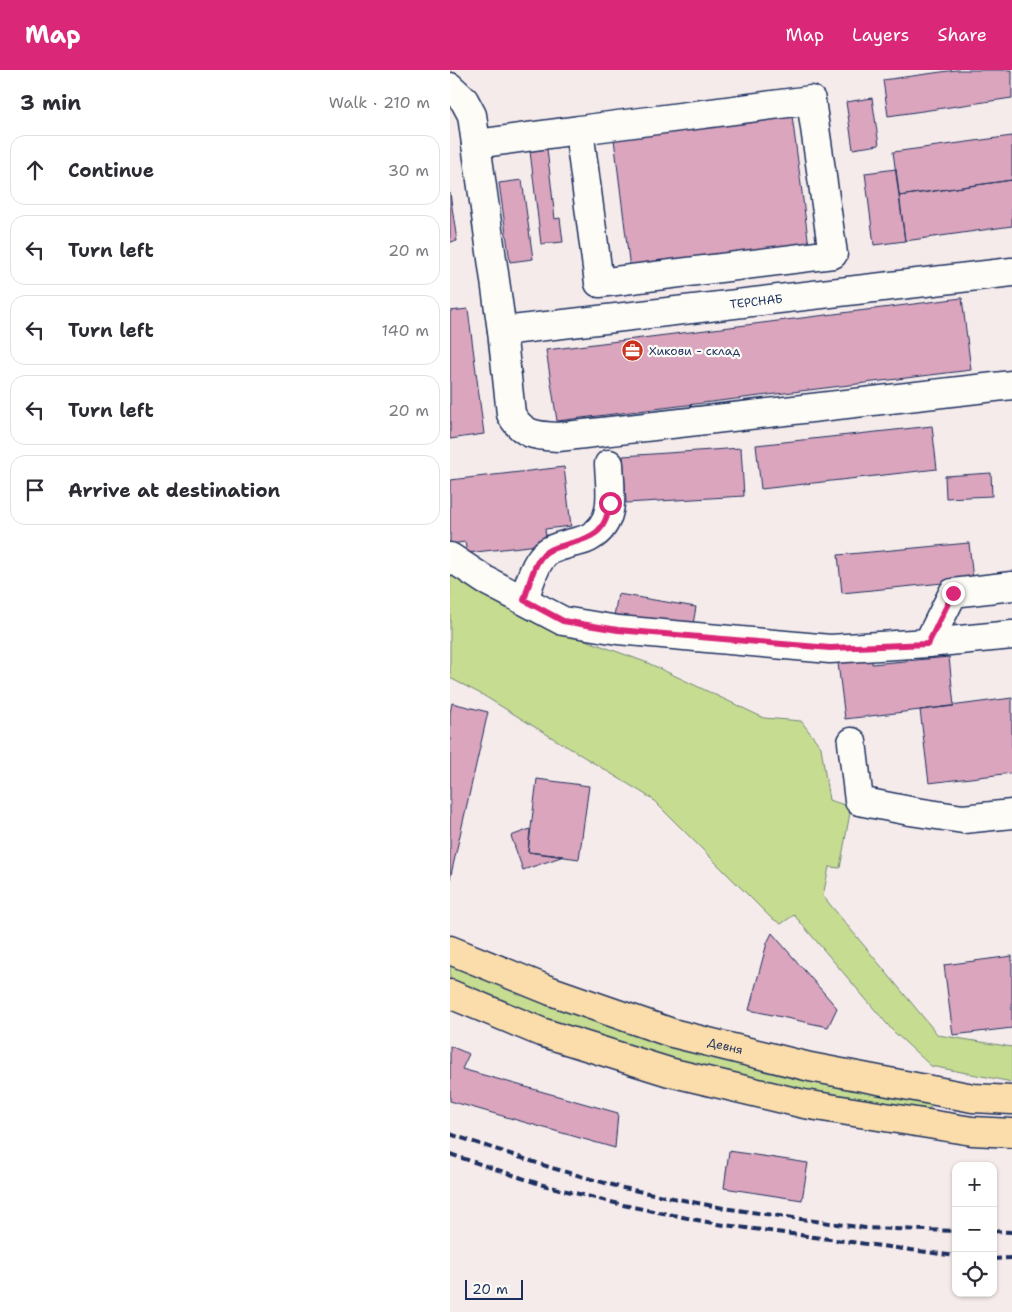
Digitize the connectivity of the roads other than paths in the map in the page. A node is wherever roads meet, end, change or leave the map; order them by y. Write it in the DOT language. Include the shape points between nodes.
graph roads {
  1 [pos="450,87"];
  2 [pos="578,130"];
  3 [pos="476,144"];
  4 [pos="1012,272"];
  5 [pos="502,331"];
  6 [pos="1012,385"];
  7 [pos="609,464"];
  8 [pos="450,557"];
  9 [pos="1012,586"];
  10 [pos="524,600"];
  11 [pos="1012,635"];
  12 [pos="928,644"];
  13 [pos="852,742"];
  14 [pos="1012,814"];
  15 [pos="450,950"];
  16 [pos="450,994"];
  17 [pos="1012,1100"];
  18 [pos="1012,1133"];
  1 -- 3 [label="lane" via="464,100 472,115"];
  2 -- 2 [label="lane" via="599,283 833,254 811,100"];
  2 -- 3 [label="lane"];
  3 -- 5 [label="lane"];
  4 -- 5 [label="lane, ТЕРСНАБ"];
  5 -- 6 [label="lane" via="511,414 516,425 537,436 580,435"];
  7 -- 10 [label="lane" via="610,503 608,518 601,530 590,538 544,553"];
  8 -- 10 [label="lane"];
  9 -- 12 [label="lane" via="953,593"];
  10 -- 12 [label="lane" via="563,621 618,630 830,648"];
  11 -- 12 [label="lane"];
  13 -- 14 [label="lane" via="859,801 963,819"];
  15 -- 17 [label="main road, Девня" via="550,991 672,1033 810,1067 973,1098"];
  16 -- 18 [label="main road" via="541,1032 669,1072 804,1104 972,1131"];
}
